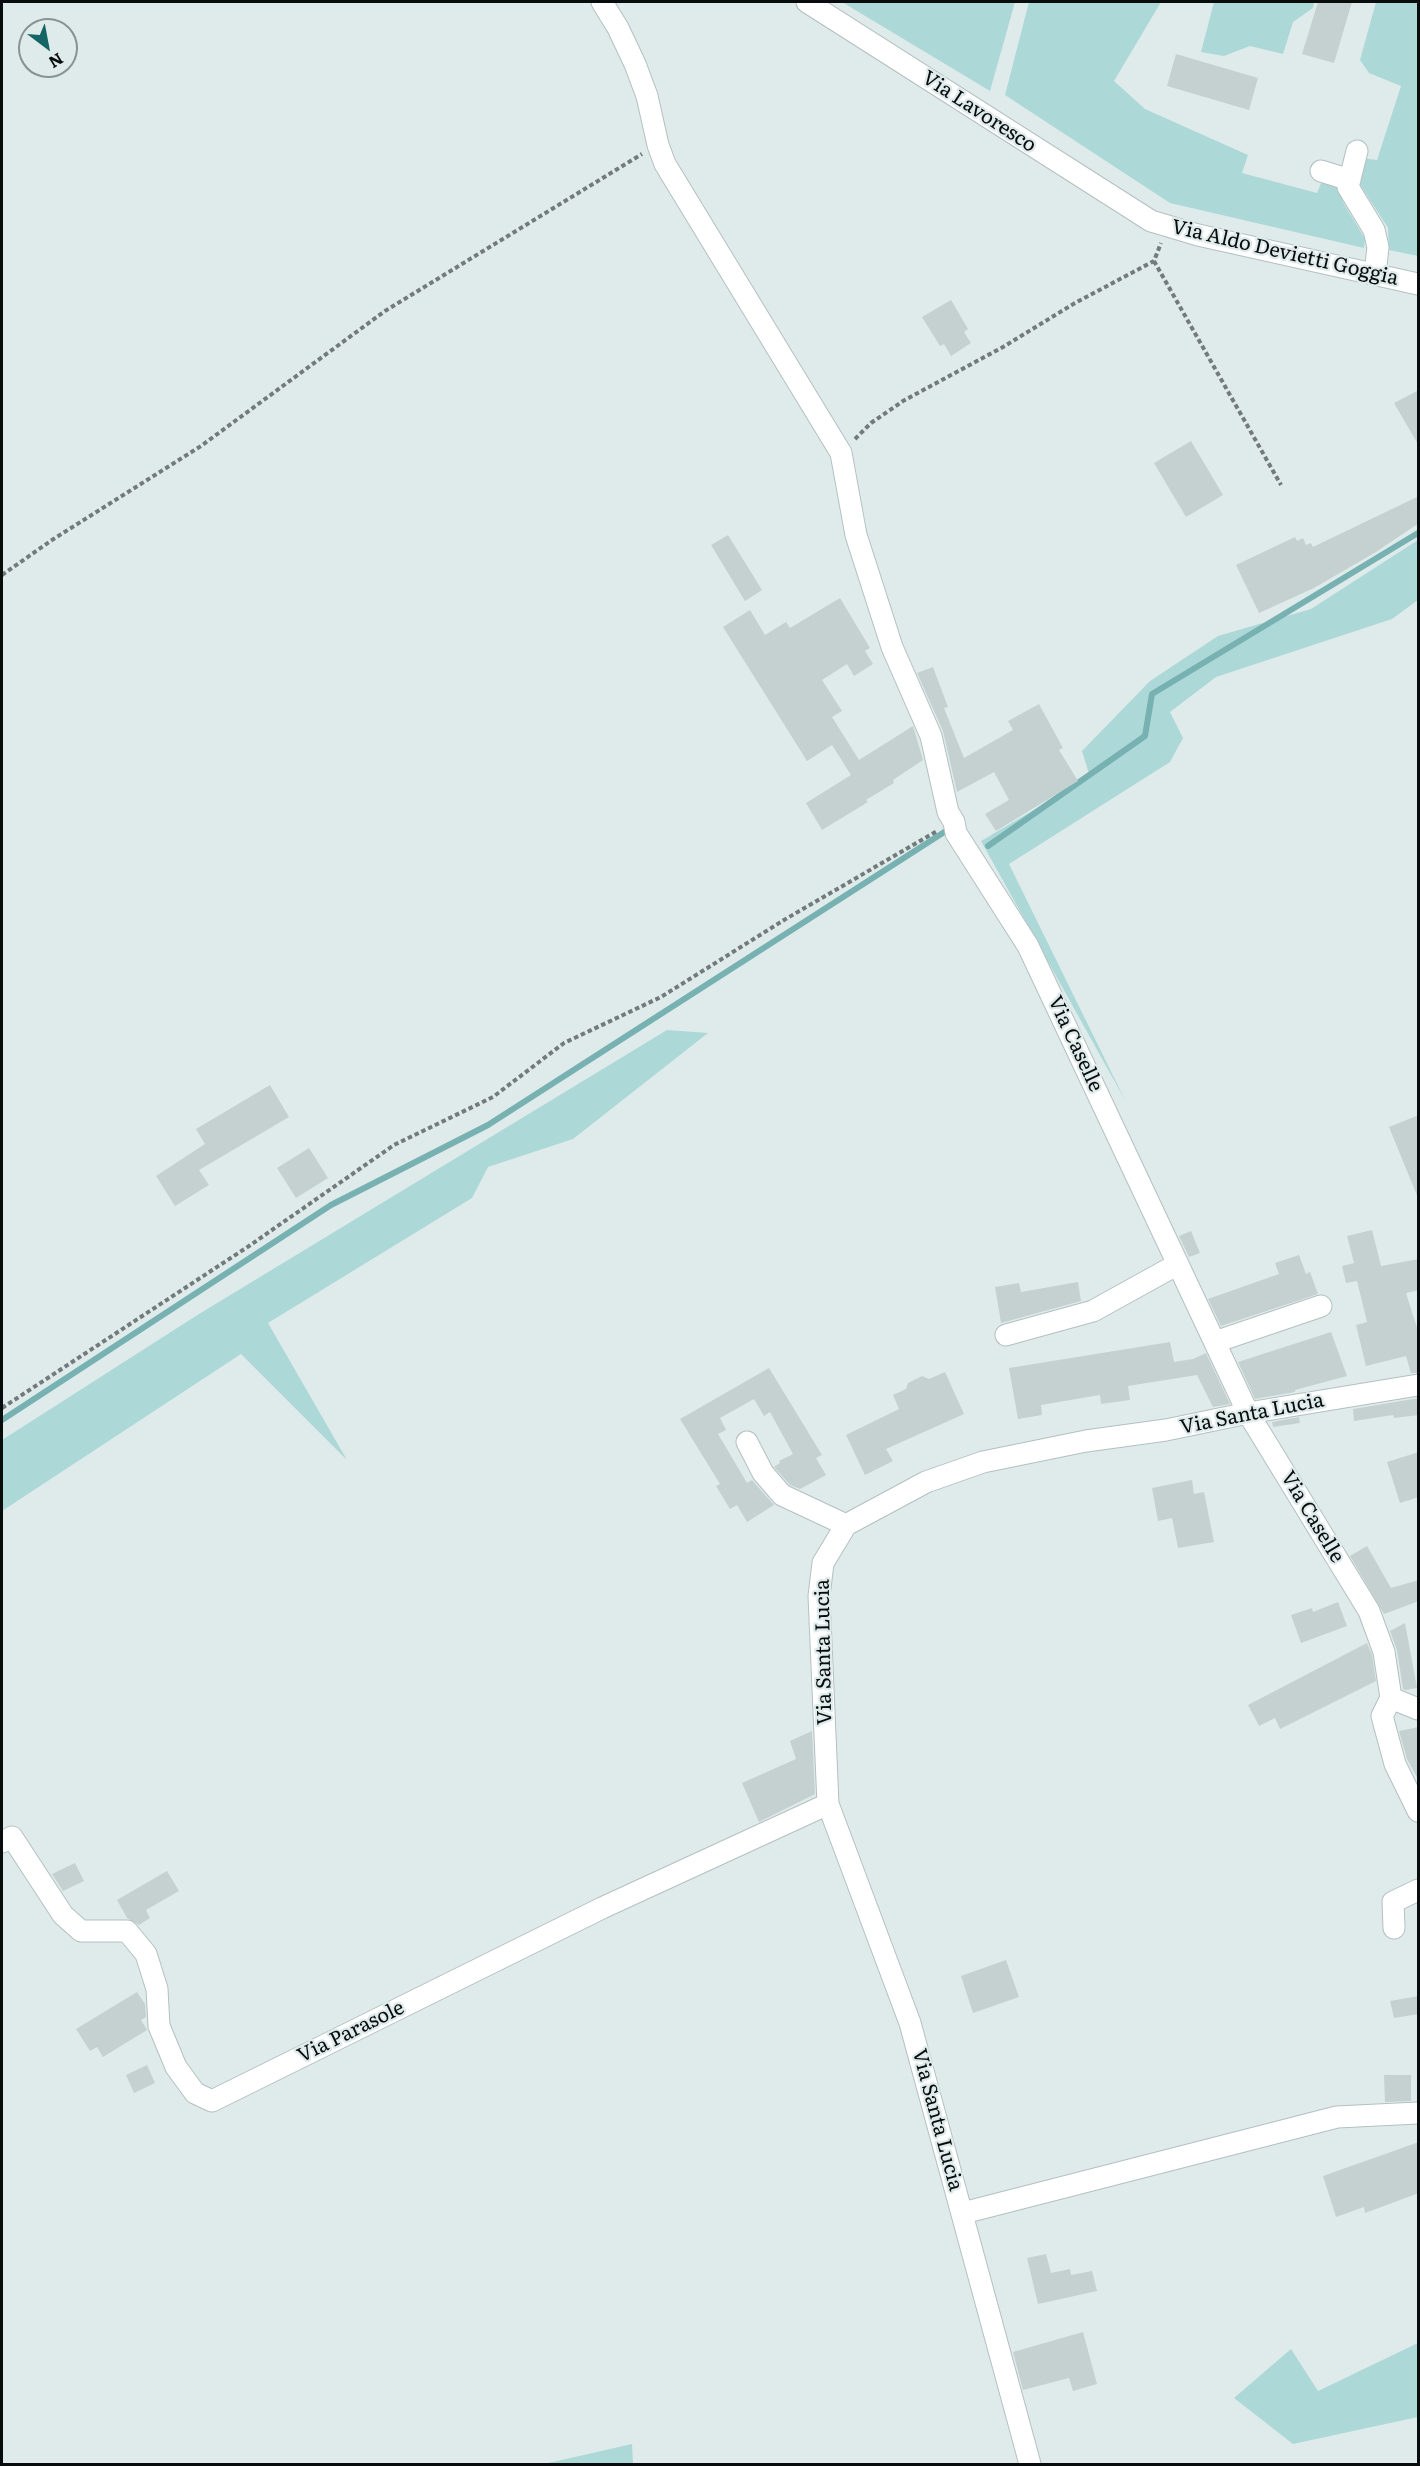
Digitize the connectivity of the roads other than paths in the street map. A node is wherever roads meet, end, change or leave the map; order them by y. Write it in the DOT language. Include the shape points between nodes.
graph roads {
  1 [pos="602,2"];
  2 [pos="807,2"];
  3 [pos="1357,151"];
  4 [pos="1321,171"];
  5 [pos="1350,180"];
  6 [pos="1159,223"];
  7 [pos="1375,274"];
  8 [pos="1419,284"];
  9 [pos="1178,1264"];
  10 [pos="1322,1306"];
  11 [pos="1006,1335"];
  12 [pos="1215,1342"];
  13 [pos="1419,1385"];
  14 [pos="1248,1413"];
  15 [pos="747,1442"];
  16 [pos="846,1525"];
  17 [pos="1391,1698"];
  18 [pos="1418,1709"];
  19 [pos="828,1804"];
  20 [pos="1419,1811"];
  21 [pos="2,1842"];
  22 [pos="1419,1890"];
  23 [pos="1395,1928"];
  24 [pos="1419,2113"];
  25 [pos="963,2213"];
  26 [pos="1030,2464"];
  1 -- 9 [label="street, Via Caselle" via="635,64 665,164 841,453 856,535 892,647 931,736 948,812 1028,946"];
  2 -- 6 [label="street, Via Lavoresco"];
  3 -- 5 [label="street"];
  4 -- 5 [label="street"];
  5 -- 7 [label="street" via="1348,187 1374,230 1378,247"];
  6 -- 7 [label="street, Via Aldo Devietti Goggia"];
  7 -- 8 [label="street, Via Aldo Devietti Goggia"];
  9 -- 11 [label="street" via="1093,1311"];
  9 -- 12 [label="street, Via Caselle"];
  10 -- 12 [label="street"];
  12 -- 14 [label="street, Via Caselle"];
  13 -- 14 [label="street, Via Santa Lucia"];
  14 -- 16 [label="street, Via Santa Lucia" via="983,1462 926,1482"];
  14 -- 17 [label="street, Via Caselle" via="1369,1611 1384,1652"];
  15 -- 16 [label="street" via="763,1473 782,1495"];
  16 -- 19 [label="street, Via Santa Lucia" via="823,1563 819,1596"];
  17 -- 18 [label="street"];
  17 -- 20 [label="street, Via Caselle" via="1382,1716 1395,1764"];
  19 -- 21 [label="street, Via Parasole" via="602,1908 212,2101 195,2093 176,2067 159,2025 157,1989 146,1953 128,1931 81,1931 63,1915 12,1837"];
  19 -- 25 [label="street, Via Santa Lucia" via="910,2023"];
  22 -- 23 [label="street" via="1393,1902"];
  24 -- 25 [label="street, Via Santa Lucia" via="1337,2117"];
  25 -- 26 [label="street, Via Santa Lucia"];
}
